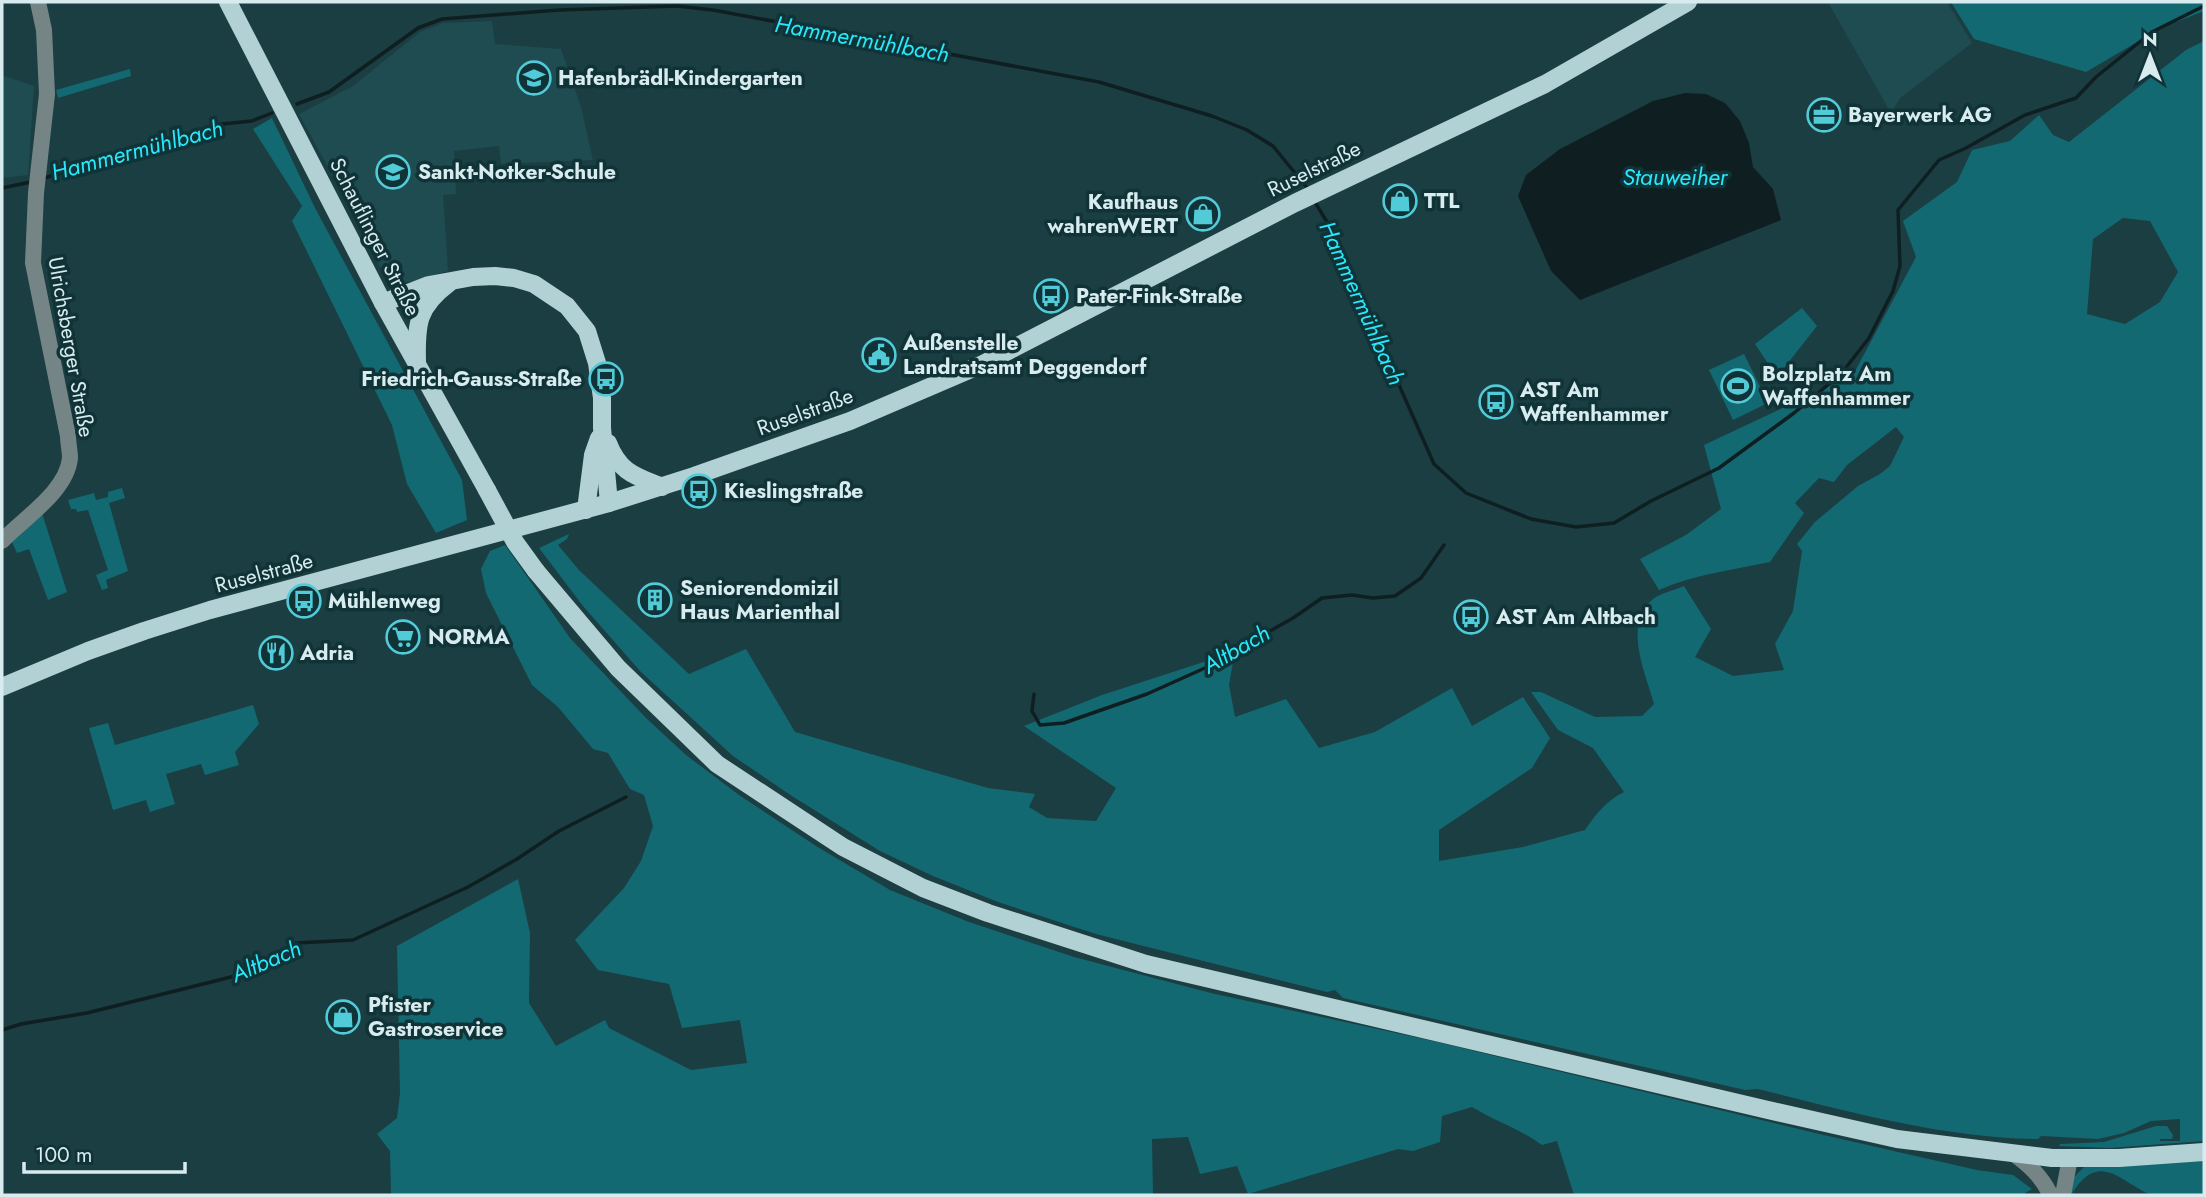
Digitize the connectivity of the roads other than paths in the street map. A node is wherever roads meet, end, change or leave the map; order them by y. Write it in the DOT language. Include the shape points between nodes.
graph roads {
  1 [pos="38,2"];
  2 [pos="228,2"];
  3 [pos="1688,2"];
  4 [pos="449,283"];
  5 [pos="430,299"];
  6 [pos="383,303"];
  7 [pos="393,321"];
  8 [pos="418,365"];
  9 [pos="602,428"];
  10 [pos="662,487"];
  11 [pos="609,503"];
  12 [pos="586,510"];
  13 [pos="2,541"];
  14 [pos="2,687"];
  15 [pos="2204,1152"];
  16 [pos="2014,1154"];
  17 [pos="2061,1158"];
  18 [pos="2054,1194"];
  1 -- 13 [label="street, Ulrichsberger Straße" via="47,72 33,263 70,457 58,488"];
  2 -- 6 [label="main road, Schauflinger Straße"];
  3 -- 10 [label="main road, Ruselstraße" via="1545,84 1327,187 983,364 850,421"];
  4 -- 5 [label="main road"];
  4 -- 6 [label="main road" via="429,285"];
  4 -- 9 [label="main road" via="473,277 514,278 534,284 567,306 587,331 597,363"];
  5 -- 7 [label="main road"];
  5 -- 8 [label="main road" via="419,319"];
  6 -- 7 [label="main road, Schauflinger Straße"];
  7 -- 8 [label="main road, Schauflinger Straße"];
  8 -- 16 [label="main road, Schauflinger Straße, bridge" via="515,542 618,668 716,764 843,847 923,888 1146,964 1897,1139"];
  9 -- 10 [label="main road" via="624,471"];
  9 -- 11 [label="main road"];
  9 -- 12 [label="main road" via="593,455"];
  10 -- 11 [label="main road, Ruselstraße"];
  11 -- 12 [label="main road, Ruselstraße"];
  12 -- 14 [label="main road, Ruselstraße" via="210,610 88,651"];
  15 -- 17 [label="main road, Schauflinger Straße"];
  16 -- 17 [label="main road, Schauflinger Straße"];
  16 -- 18 [label="street" via="2031,1166"];
  17 -- 18 [label="street"];
}
